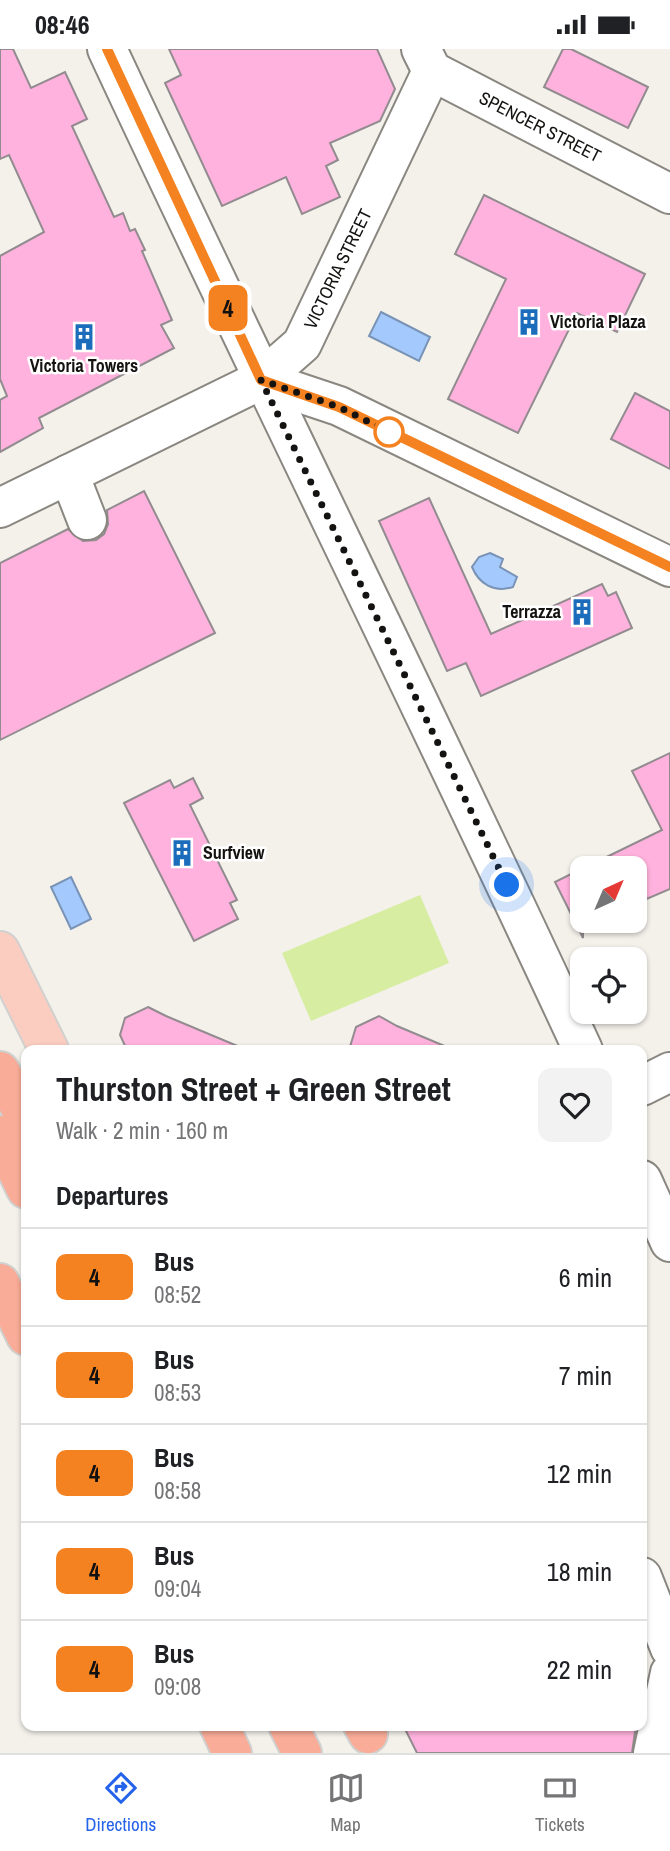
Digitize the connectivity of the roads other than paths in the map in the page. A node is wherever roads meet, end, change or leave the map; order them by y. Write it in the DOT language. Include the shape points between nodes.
graph roads {
  1 [pos="107,49"];
  2 [pos="427,60"];
  3 [pos="670,194"];
  4 [pos="261,380"];
  5 [pos="69,474"];
  6 [pos="0,508"];
  7 [pos="87,520"];
  8 [pos="670,567"];
  9 [pos="0,951"];
  10 [pos="47,1045"];
  11 [pos="581,1045"];
  12 [pos="0,1071"];
  13 [pos="670,1072"];
  14 [pos="647,1084"];
  15 [pos="21,1109"];
  16 [pos="0,1135"];
  17 [pos="21,1179"];
  18 [pos="647,1191"];
  19 [pos="670,1242"];
  20 [pos="0,1283"];
  21 [pos="21,1326"];
  22 [pos="647,1590"];
  23 [pos="670,1648"];
  24 [pos="670,1674"];
  25 [pos="222,1731"];
  26 [pos="291,1731"];
  27 [pos="232,1753"];
  28 [pos="302,1753"];
  29 [pos="653,1753"];
  1 -- 4 [label="street"];
  2 -- 3 [label="street, SPENCER STREET"];
  2 -- 4 [label="street, VICTORIA STREET" via="302,344"];
  4 -- 5 [label="street, VICTORIA STREET"];
  4 -- 8 [label="street" via="339,407"];
  4 -- 11 [label="street"];
  5 -- 6 [label="street, VICTORIA STREET"];
  5 -- 7 [label="street"];
  9 -- 10 [label="main road"];
  12 -- 15 [label="highway"];
  13 -- 14 [label="street"];
  16 -- 17 [label="highway"];
  18 -- 19 [label="street"];
  20 -- 21 [label="highway"];
  22 -- 23 [label="street"];
  24 -- 29 [label="street"];
  25 -- 27 [label="highway"];
  26 -- 28 [label="highway"];
}
